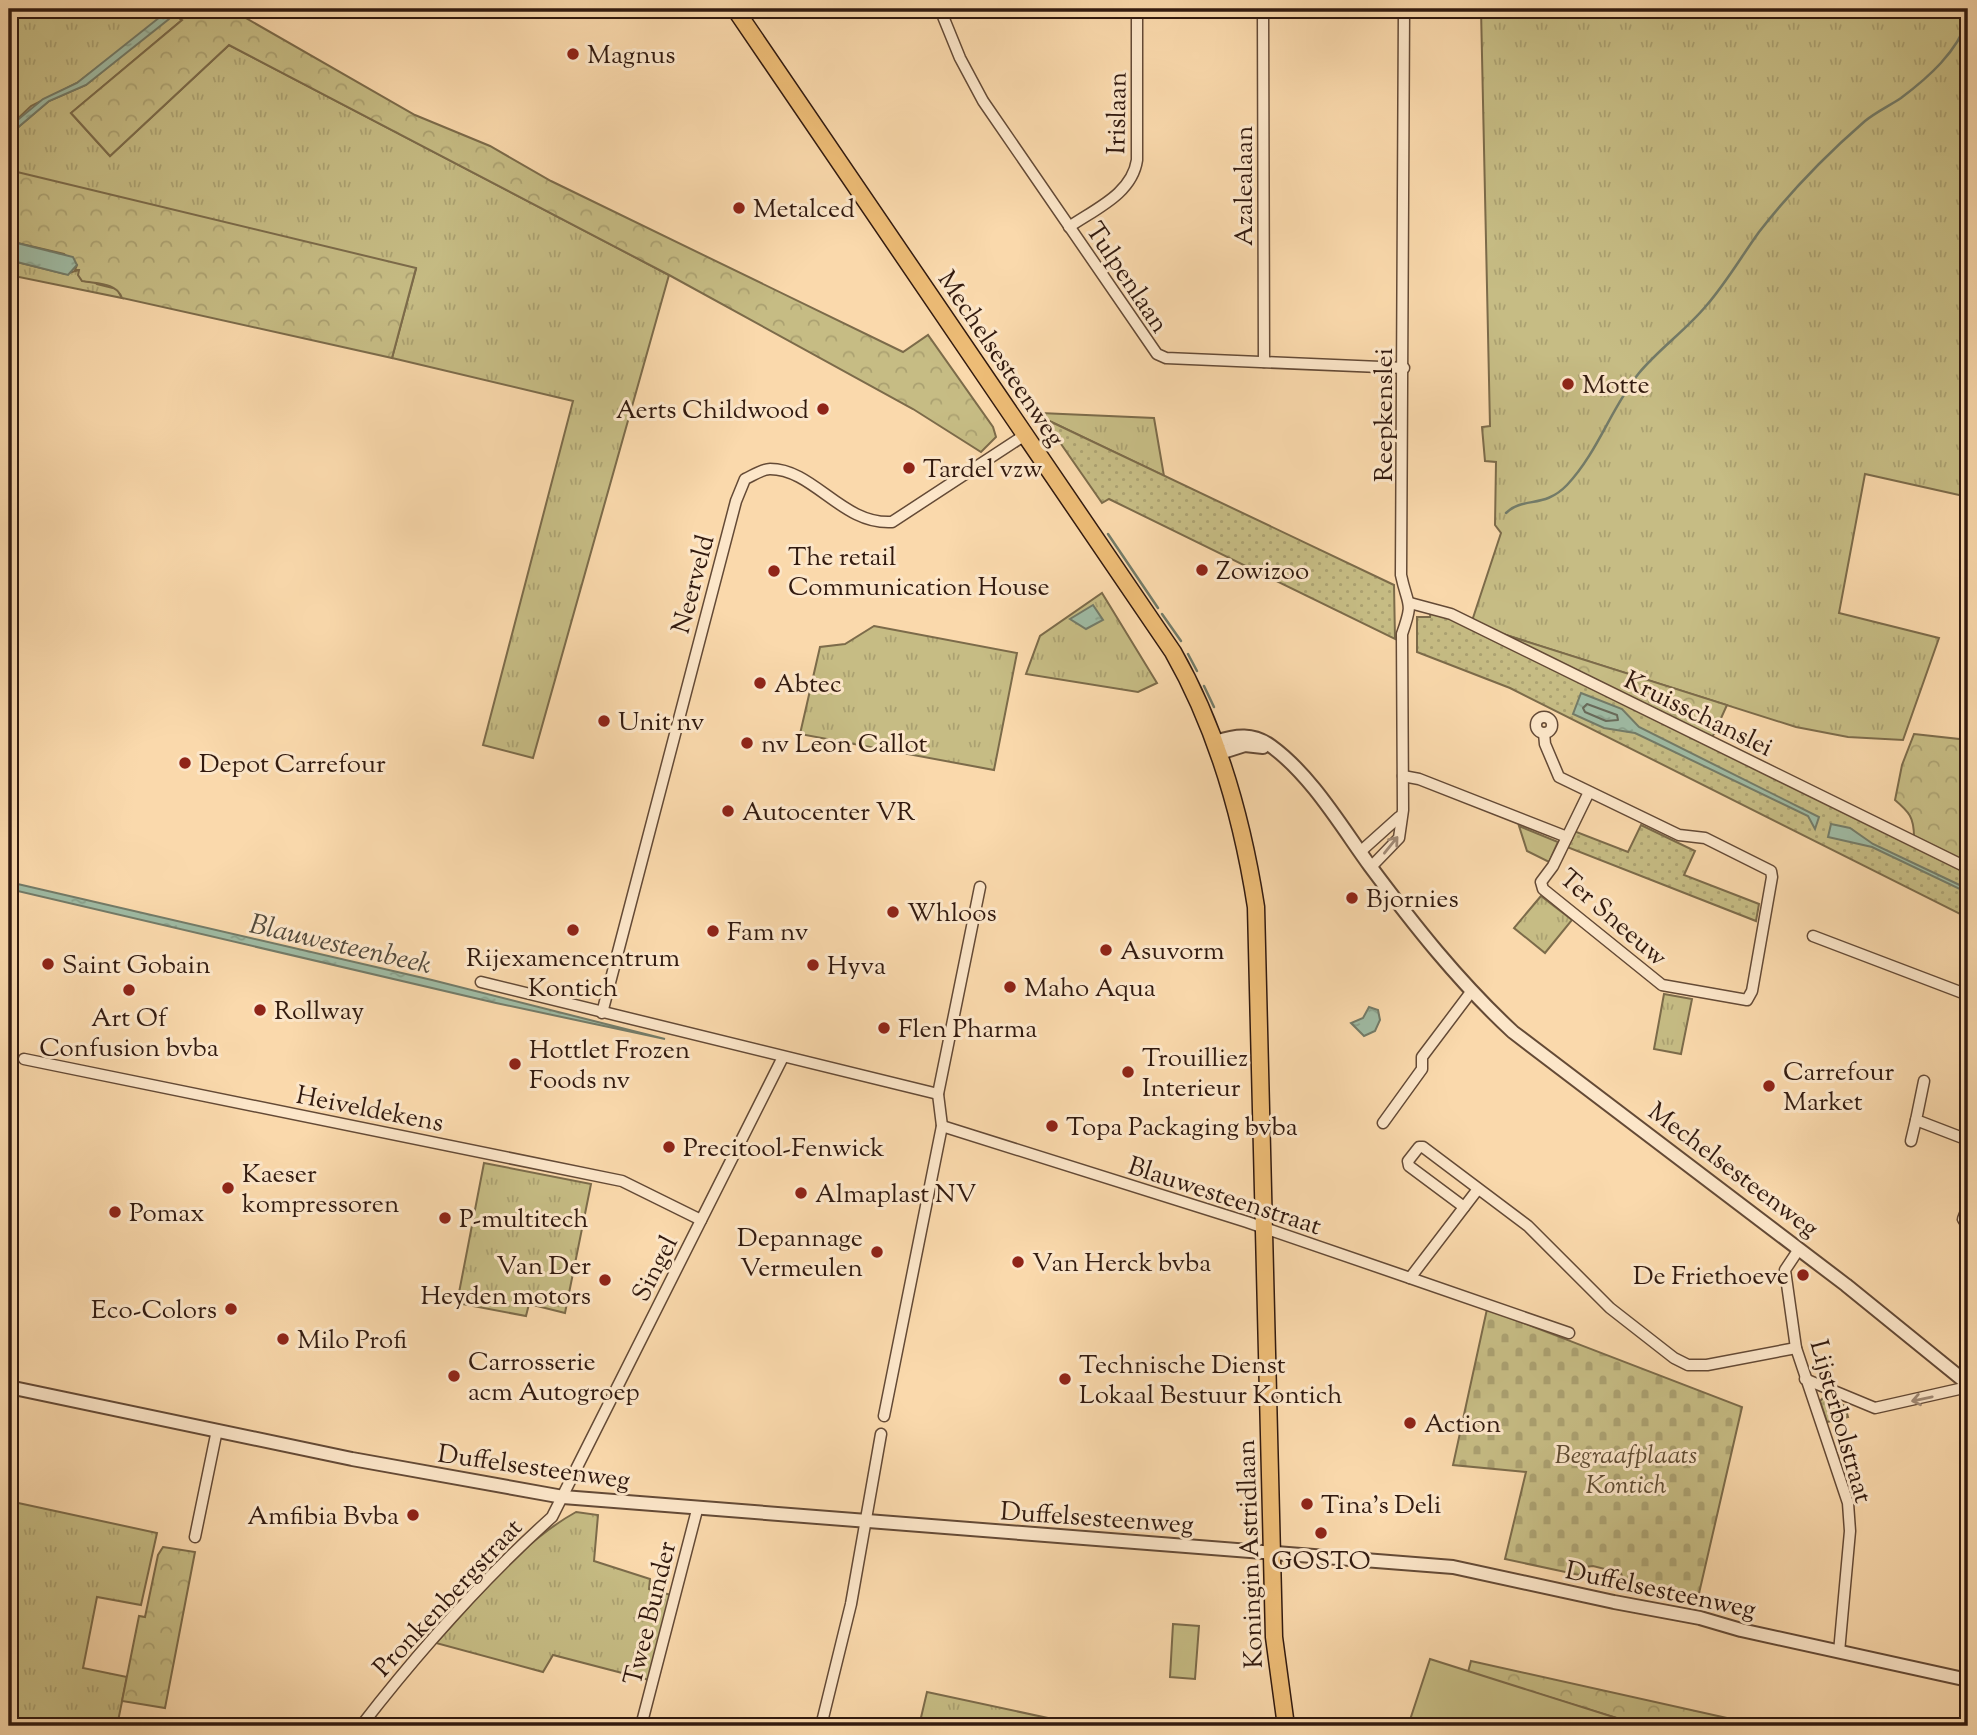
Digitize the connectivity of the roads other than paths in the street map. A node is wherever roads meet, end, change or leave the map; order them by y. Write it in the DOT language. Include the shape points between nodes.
graph roads {
  1 [pos="735,9"];
  2 [pos="940,9"];
  3 [pos="1138,9"];
  4 [pos="1263,9"];
  5 [pos="1404,9"];
  6 [pos="1069,227"];
  7 [pos="1264,362"];
  8 [pos="1404,368"];
  9 [pos="1025,435"];
  10 [pos="1410,603"];
  11 [pos="1545,733"];
  12 [pos="1218,747"];
  13 [pos="1403,776"];
  14 [pos="1589,792"];
  15 [pos="1399,817"];
  16 [pos="1567,837"];
  17 [pos="1360,852"];
  18 [pos="1371,867"];
  19 [pos="1968,868"];
  20 [pos="980,887"];
  21 [pos="1812,936"];
  22 [pos="481,982"];
  23 [pos="1471,992"];
  24 [pos="1968,995"];
  25 [pos="602,1013"];
  26 [pos="783,1057"];
  27 [pos="24,1059"];
  28 [pos="1924,1081"];
  29 [pos="938,1094"];
  30 [pos="1916,1120"];
  31 [pos="1383,1123"];
  32 [pos="942,1126"];
  33 [pos="1968,1140"];
  34 [pos="1911,1141"];
  35 [pos="1478,1189"];
  36 [pos="1968,1206"];
  37 [pos="1464,1207"];
  38 [pos="701,1220"];
  39 [pos="1968,1227"];
  40 [pos="1265,1228"];
  41 [pos="1799,1249"];
  42 [pos="1410,1278"];
  43 [pos="1569,1333"];
  44 [pos="1796,1348"];
  45 [pos="1805,1378"];
  46 [pos="1968,1386"];
  47 [pos="9,1387"];
  48 [pos="884,1416"];
  49 [pos="217,1430"];
  50 [pos="881,1434"];
  51 [pos="563,1497"];
  52 [pos="696,1510"];
  53 [pos="865,1522"];
  54 [pos="195,1537"];
  55 [pos="1272,1552"];
  56 [pos="1839,1652"];
  57 [pos="1968,1680"];
  58 [pos="360,1726"];
  59 [pos="641,1726"];
  60 [pos="821,1726"];
  61 [pos="1286,1726"];
  1 -- 9 [label="main road, Mechelsesteenweg"];
  2 -- 6 [label="street, Tulpenlaan" via="974,86"];
  3 -- 6 [label="street, Irislaan" via="1136,167 1127,187"];
  4 -- 7 [label="street, Azalealaan"];
  5 -- 8 [label="street, Reepkenslei"];
  6 -- 7 [label="street, Tulpenlaan" via="1157,355"];
  7 -- 8 [label="street, Tulpenlaan"];
  8 -- 10 [label="street, Reepkenslei" via="1401,575"];
  9 -- 12 [label="main road, Mechelsesteenweg" via="1173,652"];
  9 -- 25 [label="street, Neerveld" via="892,522 874,523 858,517 787,472 767,468 745,479"];
  10 -- 13 [label="street, Reepkenslei" via="1402,634"];
  10 -- 19 [label="street, Kruisschanslei" via="1451,614"];
  11 -- 14 [label="street" via="1557,775"];
  12 -- 17 [label="street, Mechelsesteenweg" via="1245,736 1279,754 1317,794"];
  12 -- 40 [label="main road, Koningin Astridlaan" via="1237,806 1256,907"];
  13 -- 15 [label="street, Reepkenslei"];
  13 -- 16 [label="street, Ter Sneeuw"];
  14 -- 16 [label="street, Ter Sneeuw"];
  14 -- 16 [label="street, Ter Sneeuw" via="1679,835 1703,838 1771,871 1747,999 1660,985 1542,887 1542,879"];
  15 -- 17 [label="street"];
  18 -- 15 [label="street, Reepkenslei, one-way" via="1399,838"];
  17 -- 18 [label="street, Mechelsesteenweg"];
  18 -- 23 [label="street, Mechelsesteenweg"];
  20 -- 29 [label="street"];
  21 -- 24 [label="street"];
  22 -- 25 [label="street"];
  23 -- 31 [label="street" via="1422,1057 1422,1069"];
  23 -- 41 [label="street, Mechelsesteenweg" via="1554,1064"];
  25 -- 26 [label="street"];
  26 -- 29 [label="street"];
  26 -- 38 [label="street, Singel"];
  27 -- 38 [label="street, Heiveldekens" via="622,1181"];
  28 -- 30 [label="street"];
  29 -- 32 [label="street"];
  30 -- 33 [label="street"];
  30 -- 34 [label="street"];
  32 -- 40 [label="street, Blauwesteenstraat"];
  32 -- 48 [label="street"];
  35 -- 37 [label="street"];
  35 -- 37 [label="street" via="1423,1147 1408,1161"];
  35 -- 44 [label="street" via="1528,1226 1610,1308 1688,1365"];
  36 -- 39 [label="street" via="1963,1219"];
  37 -- 42 [label="street"];
  38 -- 51 [label="street, Singel"];
  40 -- 42 [label="street, Blauwesteenstraat"];
  40 -- 55 [label="main road, Koningin Astridlaan"];
  41 -- 44 [label="street, Lijsterbolstraat" via="1785,1270"];
  41 -- 46 [label="street, Mechelsesteenweg"];
  42 -- 43 [label="street, Blauwesteenstraat"];
  44 -- 45 [label="street, Lijsterbolstraat"];
  46 -- 45 [label="street, one-way" via="1875,1408"];
  45 -- 56 [label="street, Lijsterbolstraat" via="1848,1503 1850,1531"];
  47 -- 49 [label="street, Duffelsesteenweg"];
  49 -- 51 [label="street, Duffelsesteenweg"];
  49 -- 54 [label="street"];
  50 -- 53 [label="street"];
  51 -- 52 [label="street, Duffelsesteenweg"];
  51 -- 58 [label="street, Pronkenbergstraat" via="552,1517 512,1552 432,1638"];
  52 -- 53 [label="street, Duffelsesteenweg"];
  52 -- 59 [label="street, Twee Bunder"];
  53 -- 55 [label="street, Duffelsesteenweg"];
  53 -- 60 [label="street" via="851,1604"];
  55 -- 56 [label="street, Duffelsesteenweg" via="1453,1567"];
  55 -- 61 [label="main road, Koningin Astridlaan" via="1273,1637"];
  56 -- 57 [label="street, Duffelsesteenweg"];
}
